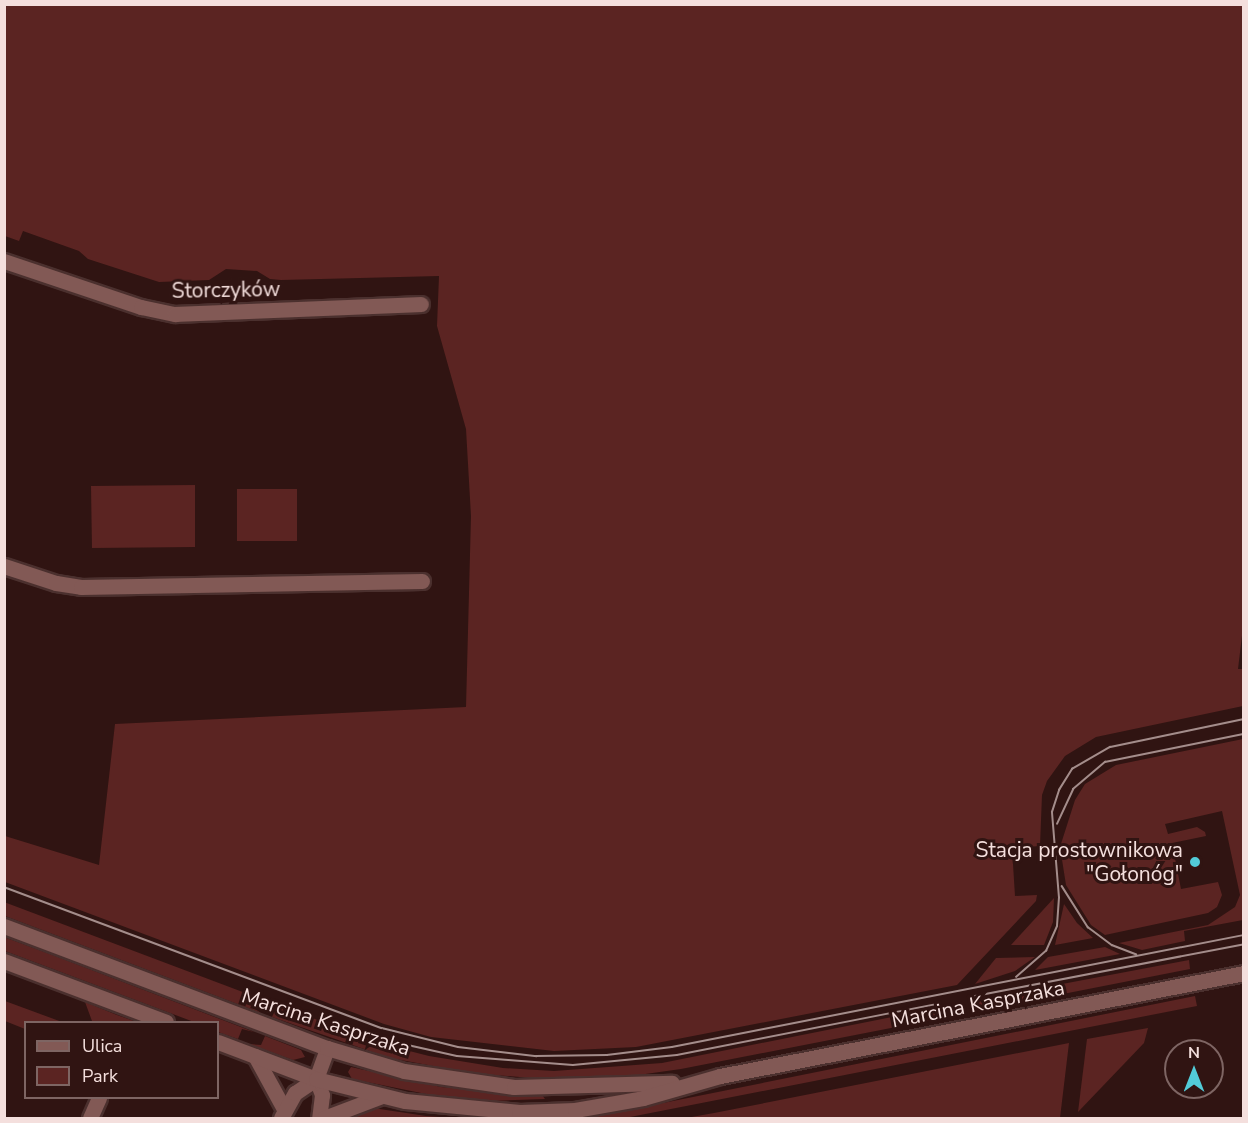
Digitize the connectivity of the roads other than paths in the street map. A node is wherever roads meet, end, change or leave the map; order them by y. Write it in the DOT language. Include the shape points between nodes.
graph roads {
  1 [pos="4,261"];
  2 [pos="421,304"];
  3 [pos="4,566"];
  4 [pos="422,581"];
  5 [pos="4,926"];
  6 [pos="4,961"];
  7 [pos="1244,973"];
  8 [pos="161,1021"];
  9 [pos="219,1042"];
  10 [pos="327,1048"];
  11 [pos="255,1056"];
  12 [pos="720,1076"];
  13 [pos="316,1079"];
  14 [pos="382,1096"];
  15 [pos="99,1099"];
  16 [pos="283,1114"];
  17 [pos="90,1119"];
  18 [pos="319,1119"];
  19 [pos="324,1119"];
  1 -- 2 [label="street, Storczyków" via="141,307 175,314"];
  3 -- 4 [label="street" via="81,587"];
  5 -- 10 [label="street, Marcina Kasprzaka"];
  6 -- 8 [label="street"];
  7 -- 12 [label="street, Marcina Kasprzaka"];
  9 -- 11 [label="street, Marcina Kasprzaka"];
  10 -- 12 [label="street, Marcina Kasprzaka" via="404,1071 514,1087 624,1087"];
  10 -- 13 [label="street"];
  11 -- 13 [label="street, Marcina Kasprzaka"];
  11 -- 16 [label="street"];
  12 -- 14 [label="street, Marcina Kasprzaka" via="627,1102 556,1111 450,1107"];
  13 -- 14 [label="street, Marcina Kasprzaka"];
  13 -- 16 [label="street" via="300,1088"];
  13 -- 18 [label="street" via="322,1095"];
  14 -- 19 [label="street"];
  15 -- 17 [label="street"];
}
